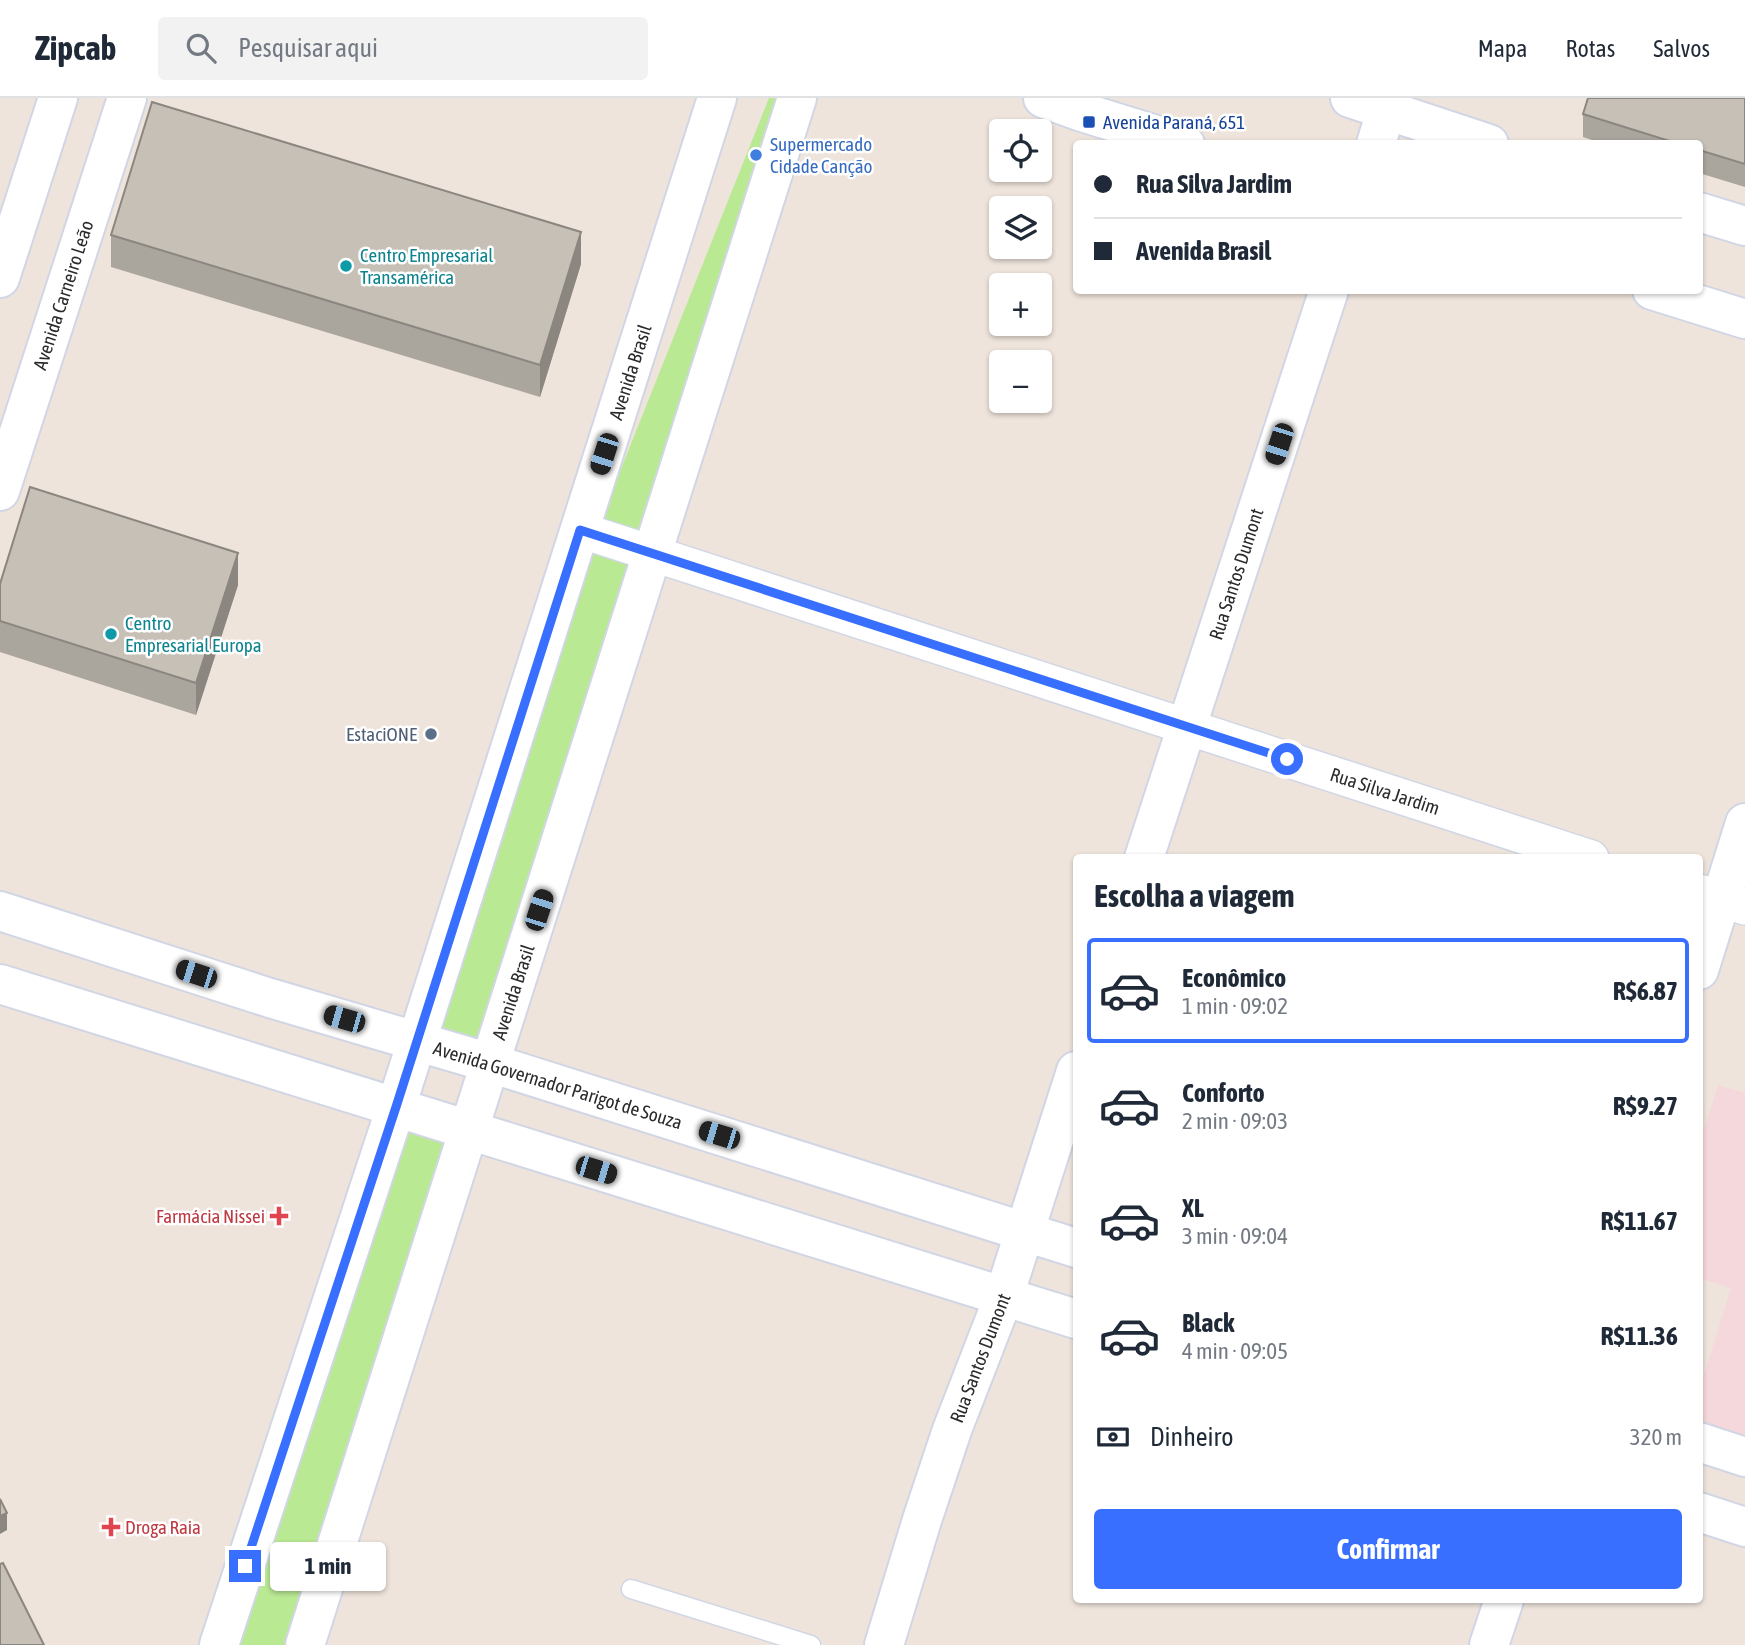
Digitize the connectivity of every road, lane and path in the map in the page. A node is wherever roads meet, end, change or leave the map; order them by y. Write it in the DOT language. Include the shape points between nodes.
graph roads {
  1 [pos="58,98"];
  2 [pos="127,98"];
  3 [pos="717,98"];
  4 [pos="797,98"];
  5 [pos="1350,98"];
  6 [pos="1054,100"];
  7 [pos="1384,117"];
  8 [pos="1172,140"];
  9 [pos="1473,140"];
  10 [pos="1703,213"];
  11 [pos="1745,226"];
  12 [pos="0,278"];
  13 [pos="1328,294"];
  14 [pos="1665,294"];
  15 [pos="1745,319"];
  16 [pos="0,491"];
  17 [pos="580,530"];
  18 [pos="652,553"];
  19 [pos="1186,727"];
  20 [pos="1745,823"];
  21 [pos="1145,854"];
  22 [pos="1579,854"];
  23 [pos="1722,900"];
  24 [pos="0,911"];
  25 [pos="1703,958"];
  26 [pos="0,984"];
  27 [pos="417,1041"];
  28 [pos="490,1063"];
  29 [pos="1073,1080"];
  30 [pos="396,1107"];
  31 [pos="469,1130"];
  32 [pos="1025,1231"];
  33 [pos="1073,1247"];
  34 [pos="1004,1296"];
  35 [pos="1073,1318"];
  36 [pos="1703,1443"];
  37 [pos="1745,1457"];
  38 [pos="1703,1513"];
  39 [pos="1745,1527"];
  40 [pos="631,1590"];
  41 [pos="1503,1603"];
  42 [pos="219,1645"];
  43 [pos="305,1645"];
  44 [pos="811,1645"];
  45 [pos="884,1645"];
  46 [pos="1489,1645"];
  1 -- 12 [label="main road"];
  2 -- 16 [label="main road, Avenida Carneiro Leão"];
  3 -- 17 [label="main road, Avenida Brasil"];
  4 -- 18 [label="main road, Avenida Brasil"];
  5 -- 7 [label="main road"];
  6 -- 8 [label="main road"];
  7 -- 9 [label="main road"];
  10 -- 11 [label="main road"];
  13 -- 19 [label="main road, Rua Santos Dumont"];
  14 -- 15 [label="main road"];
  17 -- 18 [label="street, Rua Silva Jardim"];
  17 -- 27 [label="main road, Avenida Brasil"];
  18 -- 19 [label="street, Rua Silva Jardim"];
  18 -- 28 [label="main road, Avenida Brasil"];
  19 -- 21 [label="main road, Rua Santos Dumont"];
  19 -- 22 [label="street, Rua Silva Jardim"];
  20 -- 23 [label="main road"];
  23 -- 25 [label="main road"];
  24 -- 27 [label="main road, Avenida Governador Parigot de Souza"];
  26 -- 30 [label="main road"];
  27 -- 28 [label="main road, Avenida Governador Parigot de Souza"];
  27 -- 30 [label="main road, Avenida Brasil"];
  28 -- 31 [label="main road, Avenida Brasil"];
  28 -- 32 [label="main road, Avenida Governador Parigot de Souza"];
  29 -- 32 [label="main road, Rua Santos Dumont"];
  30 -- 31 [label="main road"];
  30 -- 42 [label="main road, Avenida Brasil"];
  31 -- 34 [label="main road"];
  31 -- 43 [label="main road, Avenida Brasil"];
  32 -- 33 [label="main road, Avenida Governador Parigot de Souza"];
  32 -- 34 [label="main road, Rua Santos Dumont"];
  34 -- 35 [label="main road"];
  34 -- 45 [label="main road, Rua Santos Dumont" via="953,1430"];
  36 -- 37 [label="main road"];
  38 -- 39 [label="main road"];
  40 -- 44 [label="lane"];
  41 -- 46 [label="main road"];
}
